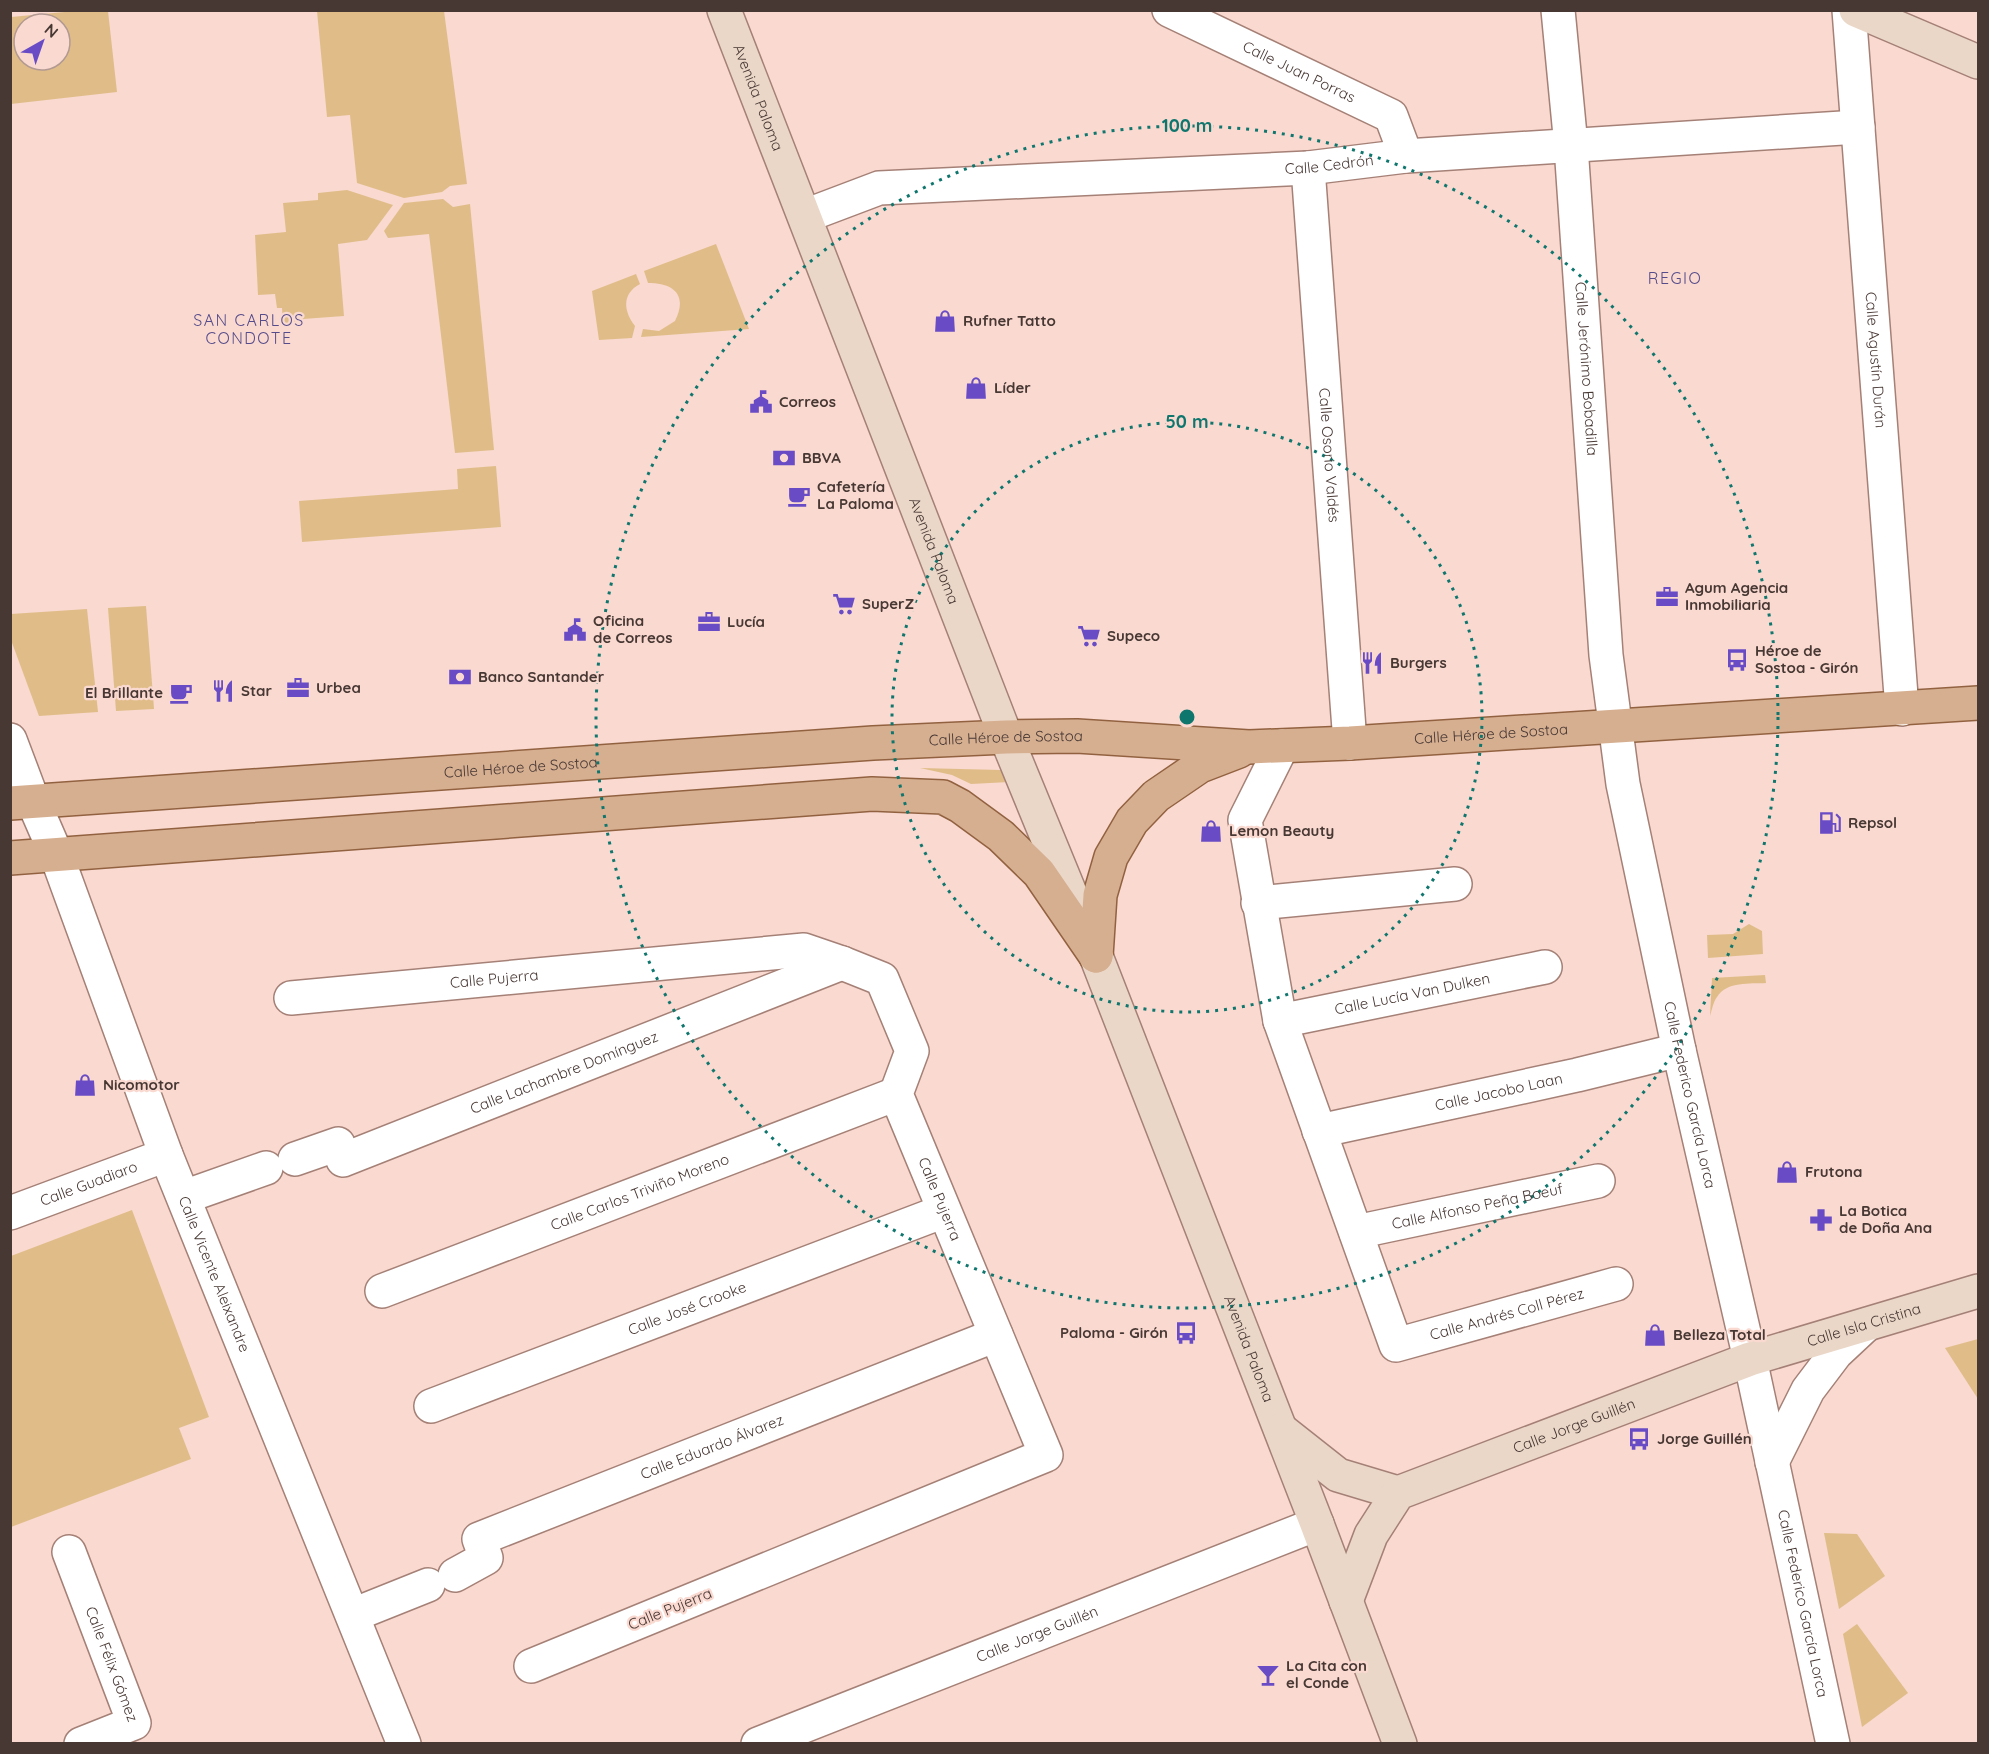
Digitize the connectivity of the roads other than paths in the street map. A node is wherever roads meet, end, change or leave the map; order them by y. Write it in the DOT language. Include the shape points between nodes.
graph roads {
  1 [pos="724,10"];
  2 [pos="1169,10"];
  3 [pos="1558,10"];
  4 [pos="1850,10"];
  5 [pos="1856,10"];
  6 [pos="1978,62"];
  7 [pos="1858,127"];
  8 [pos="1571,146"];
  9 [pos="1406,156"];
  10 [pos="1308,168"];
  11 [pos="805,216"];
  12 [pos="1978,703"];
  13 [pos="1902,709"];
  14 [pos="1616,726"];
  15 [pos="1006,736"];
  16 [pos="10,740"];
  17 [pos="1350,743"];
  18 [pos="1282,746"];
  19 [pos="1249,747"];
  20 [pos="22,802"];
  21 [pos="56,854"];
  22 [pos="10,858"];
  23 [pos="1455,884"];
  24 [pos="1258,903"];
  25 [pos="1096,956"];
  26 [pos="842,963"];
  27 [pos="1545,967"];
  28 [pos="291,998"];
  29 [pos="1280,1021"];
  30 [pos="1679,1050"];
  31 [pos="896,1094"];
  32 [pos="1319,1131"];
  33 [pos="166,1155"];
  34 [pos="1598,1181"];
  35 [pos="184,1197"];
  36 [pos="944,1211"];
  37 [pos="10,1214"];
  38 [pos="1356,1233"];
  39 [pos="1616,1284"];
  40 [pos="382,1291"];
  41 [pos="1978,1291"];
  42 [pos="1866,1325"];
  43 [pos="996,1335"];
  44 [pos="1750,1359"];
  45 [pos="431,1406"];
  46 [pos="1280,1429"];
  47 [pos="1772,1461"];
  48 [pos="1398,1493"];
  49 [pos="1317,1524"];
  50 [pos="69,1552"];
  51 [pos="1346,1601"];
  52 [pos="353,1615"];
  53 [pos="531,1666"];
  54 [pos="81,1743"];
  55 [pos="404,1743"];
  56 [pos="758,1743"];
  57 [pos="1400,1743"];
  58 [pos="1833,1743"];
  1 -- 11 [label="main road, Avenida Paloma"];
  2 -- 9 [label="street, Calle Juan Porras" via="1391,116"];
  3 -- 8 [label="street, Calle Jerónimo Bobadilla"];
  4 -- 7 [label="street, Calle Agustín Durán"];
  5 -- 6 [label="main road"];
  7 -- 8 [label="street, Calle Cedrón"];
  7 -- 13 [label="street, Calle Agustín Durán"];
  8 -- 9 [label="street, Calle Cedrón"];
  8 -- 14 [label="street, Calle Jerónimo Bobadilla" via="1606,656"];
  9 -- 10 [label="street, Calle Cedrón"];
  10 -- 11 [label="street, Calle Cedrón" via="879,188"];
  10 -- 17 [label="street, Calle Osorio Valdés"];
  11 -- 15 [label="main road, Avenida Paloma"];
  12 -- 13 [label="main road, Calle Héroe de Sostoa"];
  13 -- 14 [label="main road, Calle Héroe de Sostoa"];
  14 -- 17 [label="main road, Calle Héroe de Sostoa"];
  14 -- 30 [label="street, Calle Federico García Lorca" via="1623,784"];
  15 -- 19 [label="main road, Calle Héroe de Sostoa" via="1077,736"];
  15 -- 20 [label="main road, Calle Héroe de Sostoa"];
  15 -- 25 [label="main road, Avenida Paloma"];
  16 -- 20 [label="street, Calle Vicente Aleixandre"];
  17 -- 18 [label="main road, Calle Héroe de Sostoa"];
  18 -- 19 [label="main road, Calle Héroe de Sostoa"];
  18 -- 24 [label="street" via="1245,820"];
  19 -- 25 [label="main road, Avenida Paloma" via="1200,766 1156,796 1132,821 1111,857 1102,885"];
  20 -- 21 [label="street, Calle Vicente Aleixandre"];
  21 -- 22 [label="main road"];
  21 -- 25 [label="main road, Avenida Paloma" via="872,794 943,797 1001,836 1039,873"];
  21 -- 33 [label="street, Calle Vicente Aleixandre"];
  23 -- 24 [label="street"];
  24 -- 29 [label="street"];
  25 -- 46 [label="main road, Avenida Paloma"];
  26 -- 28 [label="street, Calle Pujerra" via="804,950"];
  26 -- 31 [label="street, Calle Pujerra" via="882,979 912,1051"];
  26 -- 35 [label="street, Calle Lachambre Domínguez" via="343,1160 338,1144"];
  27 -- 29 [label="street, Calle Lucía Van Dulken"];
  29 -- 32 [label="street"];
  30 -- 32 [label="street, Calle Jacobo Laan"];
  30 -- 44 [label="street, Calle Federico García Lorca"];
  31 -- 36 [label="street, Calle Pujerra"];
  31 -- 40 [label="street, Calle Carlos Triviño Moreno"];
  32 -- 38 [label="street"];
  33 -- 35 [label="street, Calle Vicente Aleixandre"];
  33 -- 37 [label="street, Calle Guadiaro"];
  34 -- 38 [label="street, Calle Alfonso Peña Boeuf"];
  35 -- 52 [label="street, Calle Vicente Aleixandre"];
  36 -- 43 [label="street, Calle Pujerra"];
  36 -- 45 [label="street, Calle José Crooke"];
  38 -- 39 [label="street, Calle Andrés Coll Pérez" via="1396,1345"];
  41 -- 42 [label="main road, Calle Isla Cristina"];
  42 -- 44 [label="main road, Calle Isla Cristina"];
  42 -- 47 [label="street" via="1836,1353 1808,1389"];
  43 -- 52 [label="street, Calle Eduardo Álvarez" via="478,1539 486,1558"];
  43 -- 53 [label="street, Calle Pujerra" via="1046,1455"];
  44 -- 47 [label="street, Calle Federico García Lorca"];
  44 -- 48 [label="main road, Calle Jorge Guillén"];
  46 -- 48 [label="main road" via="1338,1475"];
  46 -- 49 [label="main road, Avenida Paloma"];
  47 -- 58 [label="street, Calle Federico García Lorca"];
  48 -- 51 [label="main road" via="1371,1535"];
  49 -- 51 [label="main road, Avenida Paloma"];
  49 -- 56 [label="street, Calle Jorge Guillén"];
  50 -- 54 [label="street, Calle Félix Gómez" via="134,1723"];
  51 -- 57 [label="main road, Avenida Paloma"];
  52 -- 55 [label="street, Calle Vicente Aleixandre"];
}
